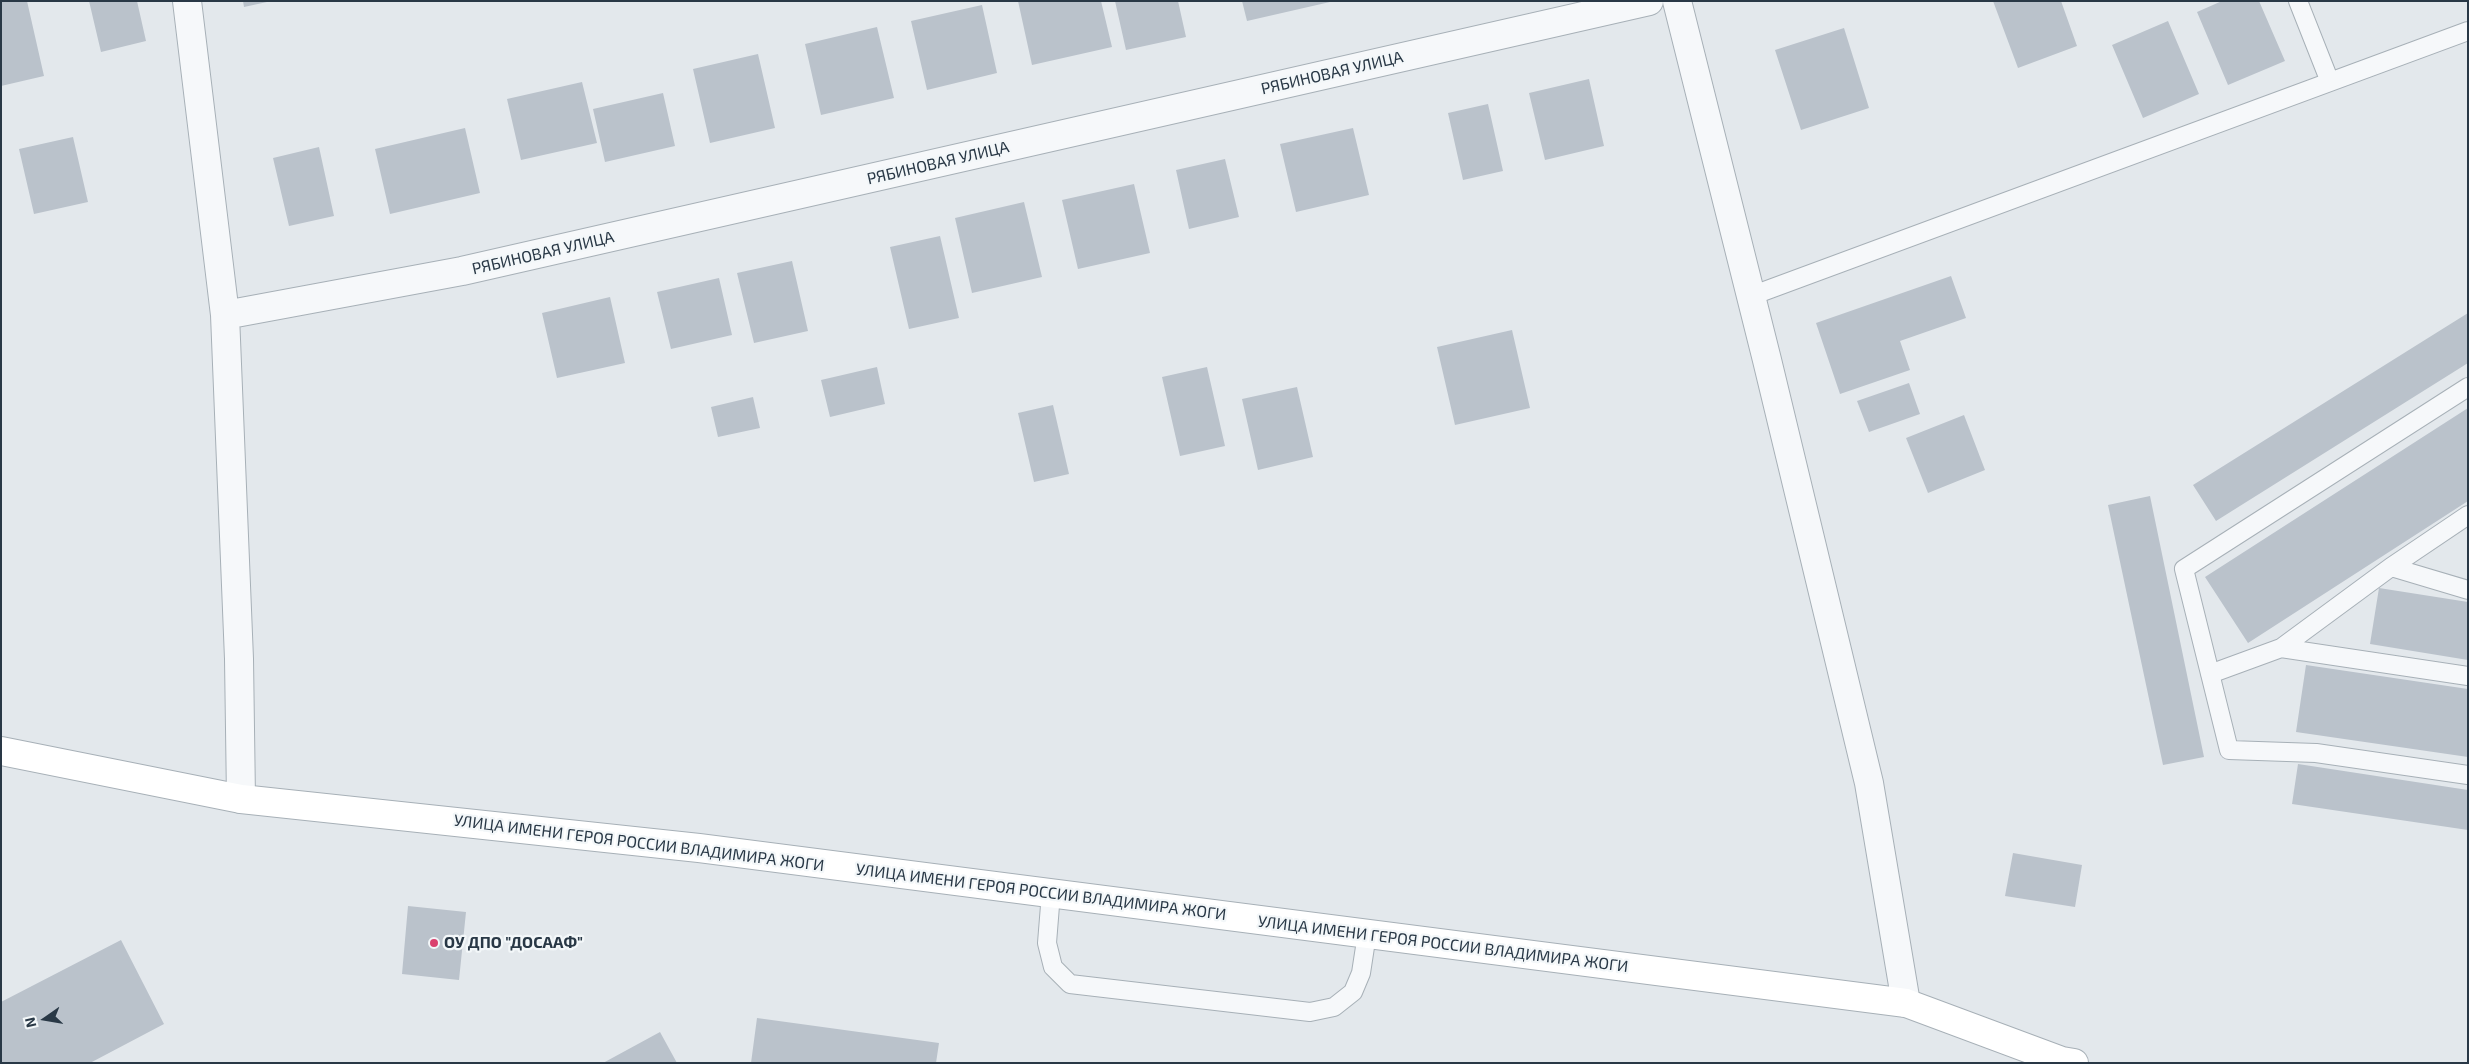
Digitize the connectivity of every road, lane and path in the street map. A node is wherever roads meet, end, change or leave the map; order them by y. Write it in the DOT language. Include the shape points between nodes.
graph roads {
  1 [pos="187,1"];
  2 [pos="1648,1"];
  3 [pos="1677,1"];
  4 [pos="2298,1"];
  5 [pos="2468,31"];
  6 [pos="2330,82"];
  7 [pos="1751,296"];
  8 [pos="225,315"];
  9 [pos="2468,387"];
  10 [pos="2468,514"];
  11 [pos="2391,567"];
  12 [pos="2468,590"];
  13 [pos="2281,648"];
  14 [pos="2210,674"];
  15 [pos="2468,676"];
  16 [pos="1,750"];
  17 [pos="2468,775"];
  18 [pos="241,799"];
  19 [pos="1051,893"];
  20 [pos="1367,934"];
  21 [pos="1906,1003"];
  22 [pos="2074,1063"];
  1 -- 8 [label="street"];
  2 -- 8 [label="street, РЯБИНОВАЯ УЛИЦА" via="472,269"];
  3 -- 7 [label="street"];
  4 -- 6 [label="lane"];
  5 -- 6 [label="lane"];
  6 -- 7 [label="lane"];
  7 -- 21 [label="street" via="1869,783"];
  8 -- 18 [label="street" via="239,659"];
  9 -- 14 [label="lane" via="2184,569"];
  10 -- 11 [label="lane"];
  11 -- 12 [label="lane"];
  11 -- 13 [label="lane"];
  13 -- 14 [label="lane"];
  13 -- 15 [label="lane"];
  14 -- 17 [label="lane" via="2229,750 2316,753"];
  16 -- 18 [label="main road, УЛИЦА ИМЕНИ ГЕРОЯ РОССИИ ВЛАДИМИРА ЖОГИ"];
  18 -- 19 [label="main road, УЛИЦА ИМЕНИ ГЕРОЯ РОССИИ ВЛАДИМИРА ЖОГИ" via="699,848"];
  19 -- 20 [label="main road, УЛИЦА ИМЕНИ ГЕРОЯ РОССИИ ВЛАДИМИРА ЖОГИ"];
  19 -- 20 [label="lane" via="1047,942 1053,967 1070,984 1310,1012 1334,1007 1353,992 1361,973"];
  20 -- 21 [label="main road, УЛИЦА ИМЕНИ ГЕРОЯ РОССИИ ВЛАДИМИРА ЖОГИ"];
  21 -- 22 [label="main road, УЛИЦА ИМЕНИ ГЕРОЯ РОССИИ ВЛАДИМИРА ЖОГИ"];
}
